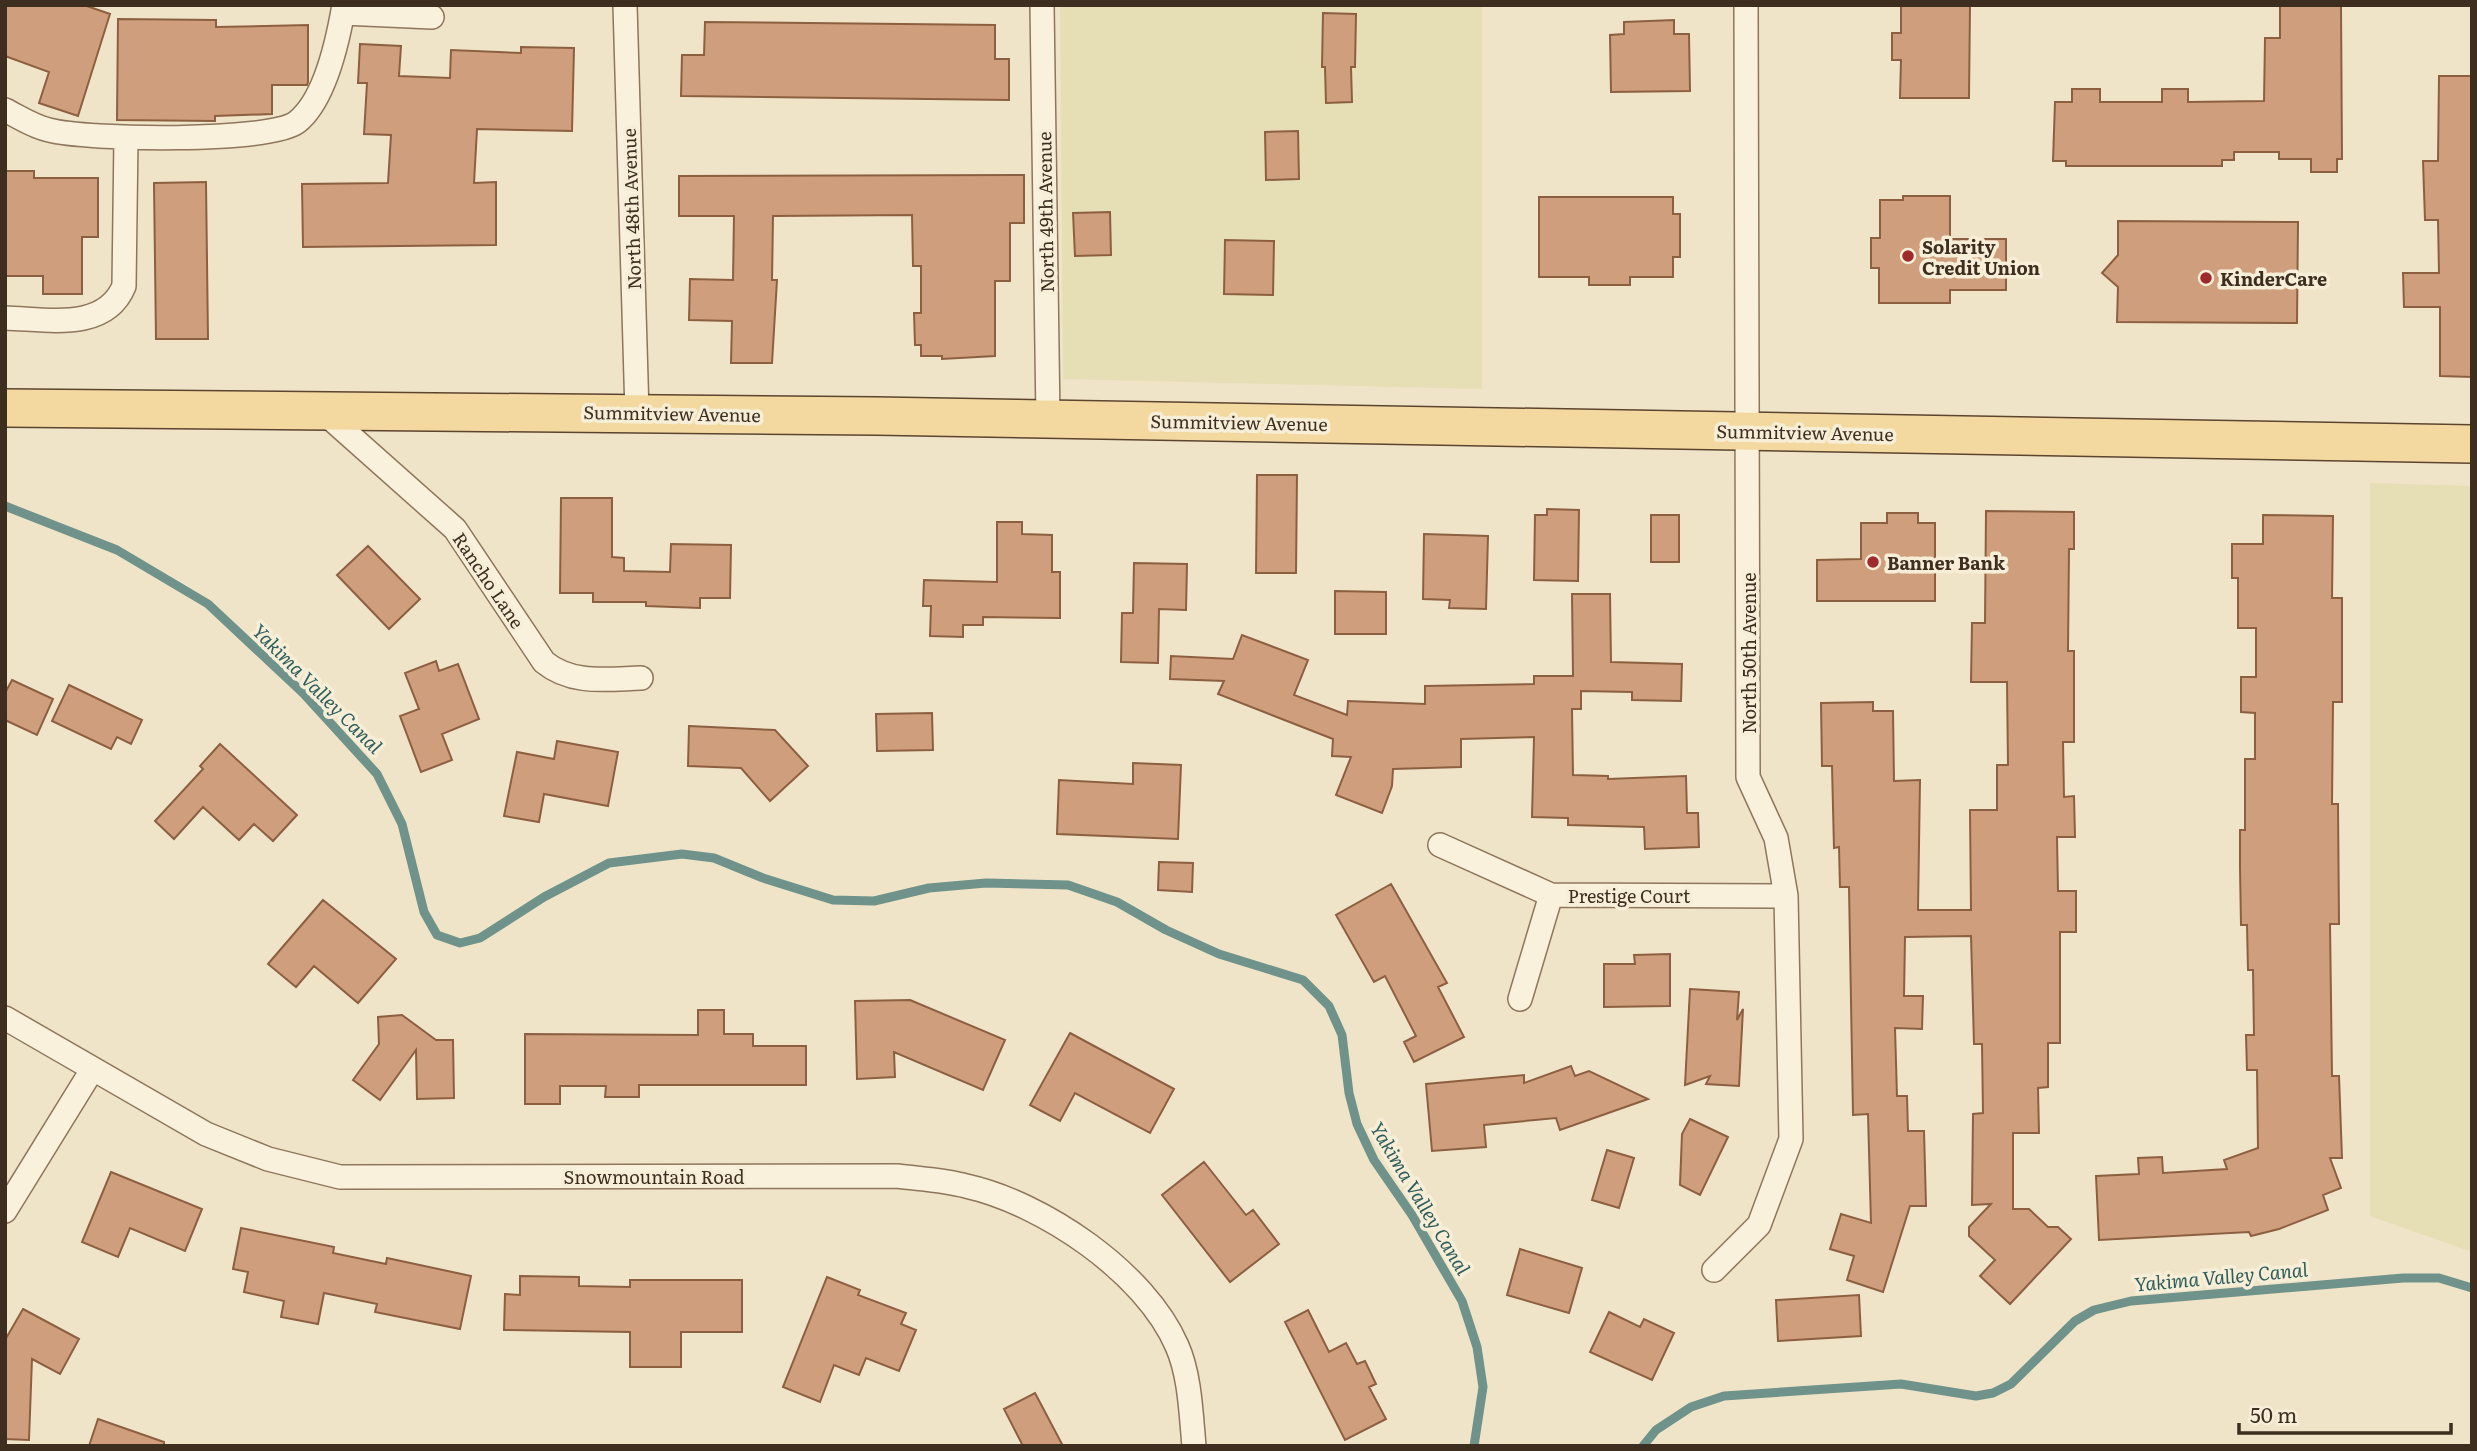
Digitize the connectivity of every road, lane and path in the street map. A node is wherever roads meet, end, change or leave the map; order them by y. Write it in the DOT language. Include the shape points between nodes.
graph roads {
  1 [pos="625,5"];
  2 [pos="1042,5"];
  3 [pos="1746,5"];
  4 [pos="343,9"];
  5 [pos="432,17"];
  6 [pos="5,110"];
  7 [pos="126,138"];
  8 [pos="5,318"];
  9 [pos="5,408"];
  10 [pos="320,410"];
  11 [pos="637,413"];
  12 [pos="1048,419"];
  13 [pos="1748,431"];
  14 [pos="2472,444"];
  15 [pos="642,678"];
  16 [pos="1440,845"];
  17 [pos="1551,895"];
  18 [pos="1786,896"];
  19 [pos="1520,999"];
  20 [pos="5,1018"];
  21 [pos="92,1070"];
  22 [pos="5,1211"];
  23 [pos="1714,1270"];
  24 [pos="1194,1446"];
  1 -- 11 [label="street, North 48th Avenue"];
  2 -- 12 [label="street, North 49th Avenue"];
  3 -- 13 [label="street, North 50th Avenue"];
  4 -- 5 [label="street"];
  4 -- 7 [label="street" via="321,92 297,122 271,132"];
  6 -- 7 [label="street" via="48,130"];
  7 -- 8 [label="street" via="124,286 117,302 82,319"];
  9 -- 10 [label="main road, Summitview Avenue"];
  10 -- 11 [label="main road, Summitview Avenue"];
  10 -- 15 [label="street, Rancho Lane" via="455,529 544,662 559,674 587,680"];
  11 -- 12 [label="main road, Summitview Avenue"];
  12 -- 13 [label="main road, Summitview Avenue"];
  13 -- 14 [label="main road, Summitview Avenue"];
  13 -- 18 [label="street, North 50th Avenue" via="1748,777 1776,838"];
  16 -- 17 [label="street, Prestige Court"];
  17 -- 18 [label="street, Prestige Court"];
  17 -- 19 [label="street"];
  18 -- 23 [label="street, North 50th Avenue" via="1791,1139 1759,1225"];
  20 -- 21 [label="street, Snowmountain Road"];
  21 -- 22 [label="street"];
  21 -- 24 [label="street, Snowmountain Road" via="206,1134 268,1159 340,1177 897,1176 967,1186 1035,1210 1096,1248 1146,1298 1177,1346"];
}
